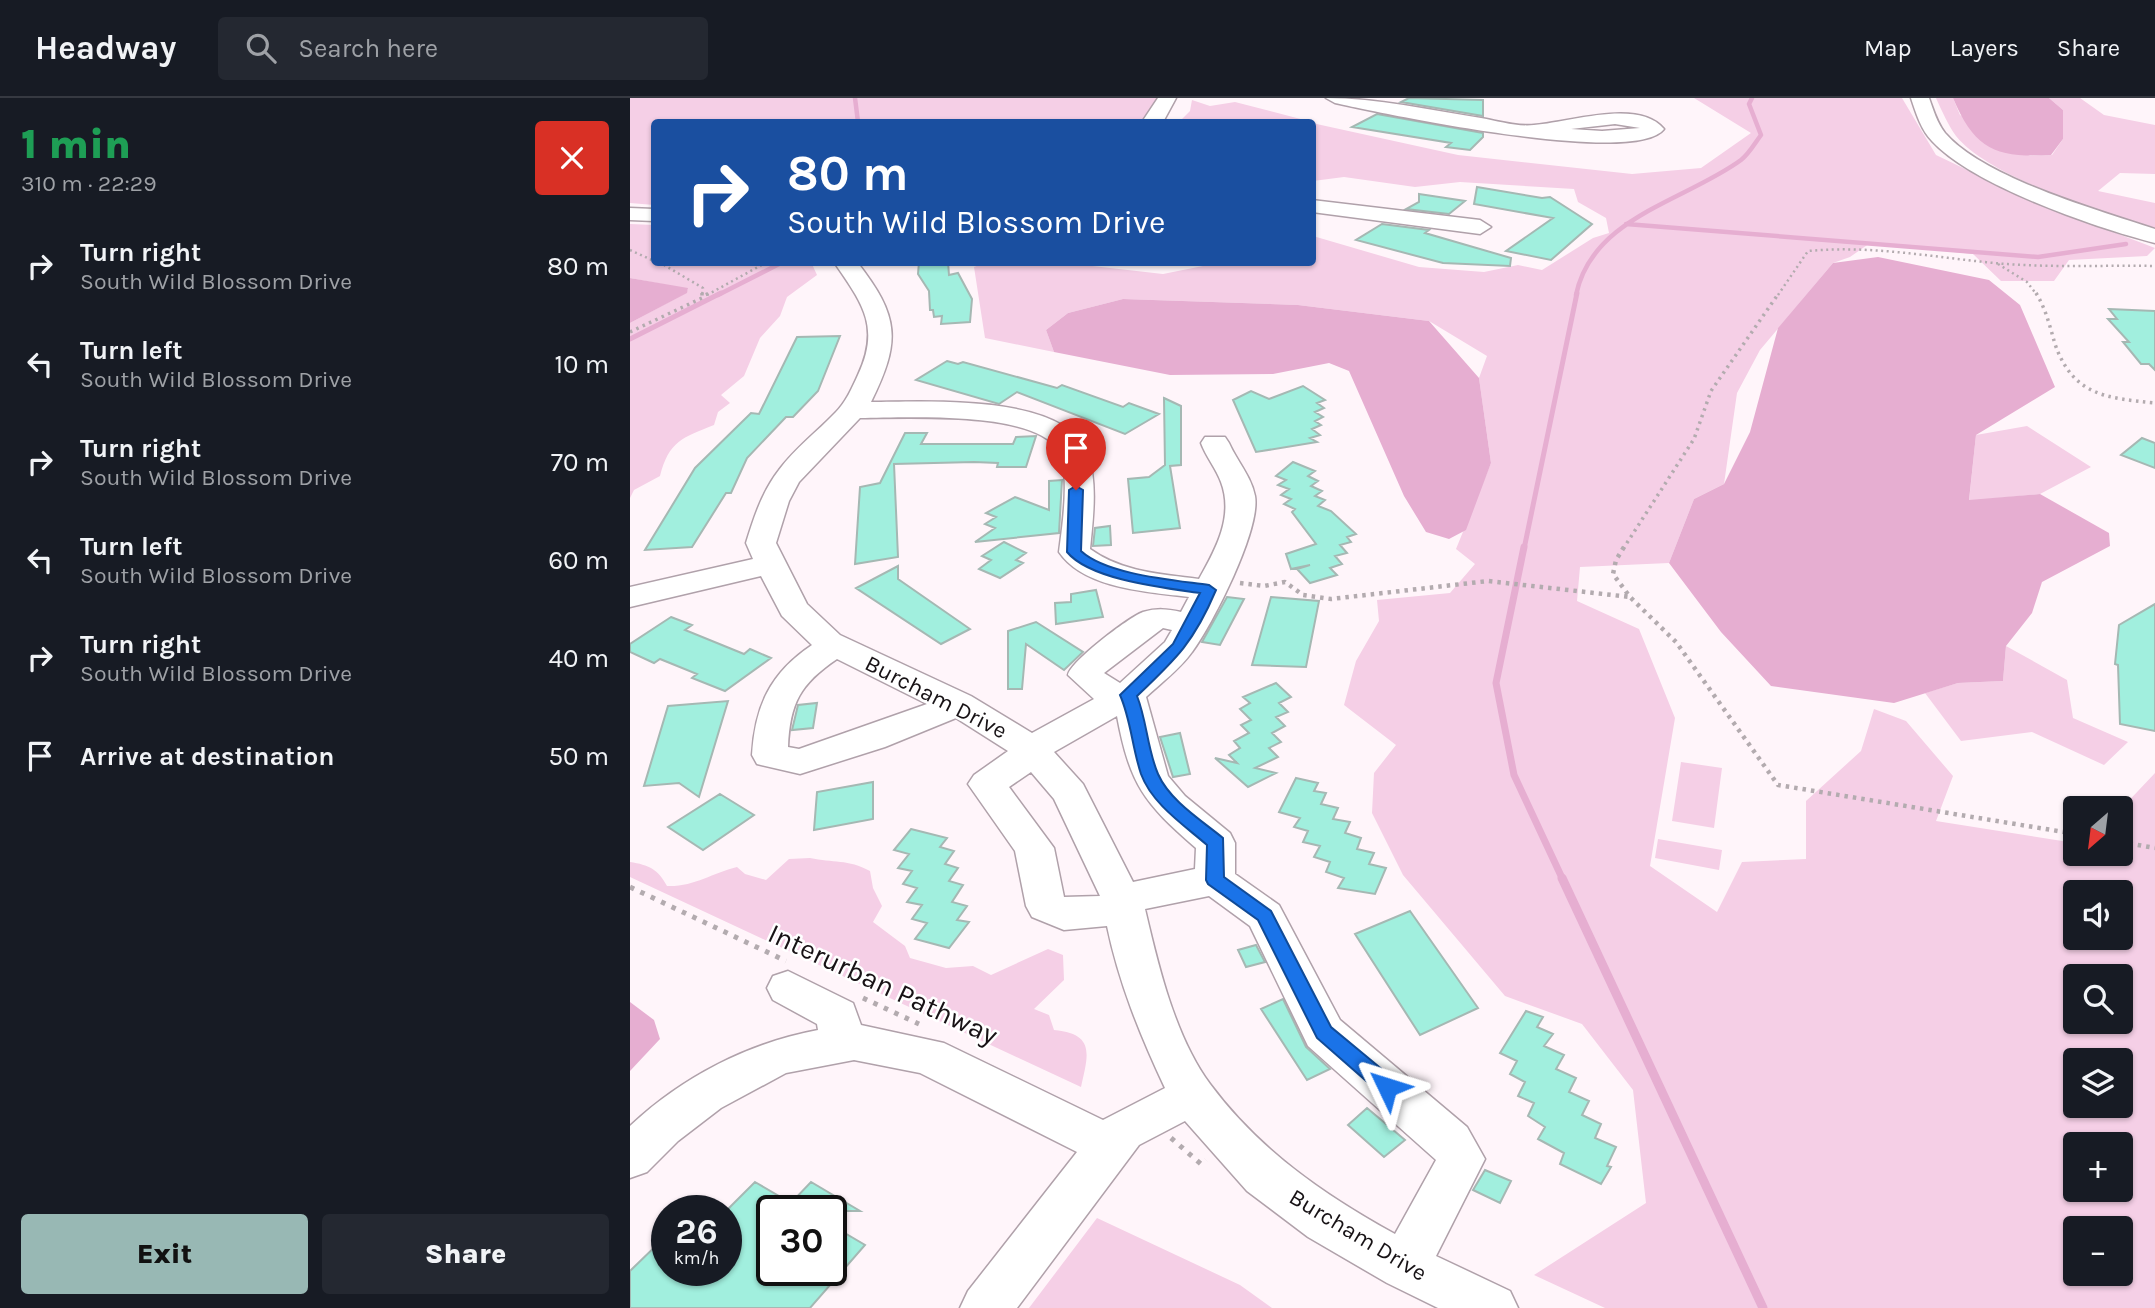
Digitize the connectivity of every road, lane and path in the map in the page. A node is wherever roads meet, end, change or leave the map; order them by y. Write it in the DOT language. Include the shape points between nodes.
graph roads {
  1 [pos="1167,98"];
  2 [pos="1335,98"];
  3 [pos="1920,98"];
  4 [pos="1155,119"];
  5 [pos="1539,130"];
  6 [pos="1316,206"];
  7 [pos="630,214"];
  8 [pos="651,215"];
  9 [pos="1480,227"];
  10 [pos="2155,236"];
  11 [pos="630,250"];
  12 [pos="651,259"];
  13 [pos="1997,263"];
  14 [pos="665,266"];
  15 [pos="759,266"];
  16 [pos="848,266"];
  17 [pos="2155,266"];
  18 [pos="705,296"];
  19 [pos="630,332"];
  20 [pos="2155,403"];
  21 [pos="853,410"];
  22 [pos="1215,443"];
  23 [pos="770,565"];
  24 [pos="1212,584"];
  25 [pos="630,597"];
  26 [pos="1630,597"];
  27 [pos="1193,625"];
  28 [pos="835,645"];
  29 [pos="1128,695"];
  30 [pos="959,704"];
  31 [pos="1031,749"];
  32 [pos="2063,832"];
  33 [pos="2133,844"];
  34 [pos="2155,848"];
  35 [pos="1215,880"];
  36 [pos="630,887"];
  37 [pos="1123,904"];
  38 [pos="790,976"];
  39 [pos="856,995"];
  40 [pos="932,1030"];
  41 [pos="842,1045"];
  42 [pos="1180,1116"];
  43 [pos="1110,1146"];
  44 [pos="630,1157"];
  45 [pos="1207,1159"];
  46 [pos="1405,1266"];
  47 [pos="986,1308"];
  48 [pos="1492,1308"];
  1 -- 4 [label="street"];
  2 -- 5 [label="street"];
  3 -- 10 [label="street" via="1935,134 1958,155 2062,202"];
  6 -- 9 [label="street"];
  7 -- 8 [label="street"];
  11 -- 12 [label="path"];
  13 -- 17 [label="path"];
  13 -- 20 [label="path" via="2029,284 2045,310 2060,356 2077,382 2106,397"];
  13 -- 26 [label="path" via="1892,251 1808,251 1711,391 1694,439 1616,561 1613,574"];
  14 -- 18 [label="path" via="695,281"];
  15 -- 18 [label="path"];
  16 -- 21 [label="street, Burcham Drive" via="880,316 883,331 877,363"];
  18 -- 19 [label="path"];
  21 -- 23 [label="street, Burcham Drive" via="787,478 771,506 761,543"];
  21 -- 24 [label="street" via="996,413 1031,420 1056,432 1071,446 1076,467 1074,552 1085,562 1115,572"];
  22 -- 24 [label="street" via="1236,483 1241,512 1233,546"];
  23 -- 25 [label="street"];
  23 -- 28 [label="street, Burcham Drive" via="793,609"];
  24 -- 26 [label="path" via="1285,582 1303,595 1331,599 1488,581"];
  24 -- 27 [label="street"];
  26 -- 32 [label="path" via="1676,642 1779,785"];
  27 -- 29 [label="street" via="1179,647"];
  27 -- 29 [label="street" via="1152,620 1086,670 1085,675 1107,692"];
  28 -- 30 [label="street, Burcham Drive"];
  28 -- 30 [label="street" via="796,671 782,690 770,732 770,755 800,762"];
  29 -- 31 [label="street"];
  29 -- 35 [label="street" via="1150,777 1168,801 1216,843"];
  30 -- 31 [label="street, Burcham Drive"];
  31 -- 37 [label="street, Burcham Drive" via="1070,793"];
  31 -- 37 [label="street" via="987,785 1034,848 1046,906 1064,915"];
  33 -- 34 [label="path"];
  35 -- 37 [label="street"];
  35 -- 46 [label="street" via="1265,916 1324,1033 1450,1141 1461,1159"];
  36 -- 38 [label="path, Interurban Pathway"];
  37 -- 42 [label="street, Burcham Drive" via="1139,975 1164,1039"];
  38 -- 41 [label="street" via="838,1015"];
  39 -- 40 [label="path, Interurban Pathway"];
  41 -- 43 [label="street" via="854,1042 928,1056"];
  41 -- 44 [label="street" via="777,1056 705,1094"];
  42 -- 43 [label="street" via="1122,1131"];
  42 -- 45 [label="path" via="1200,1164"];
  42 -- 46 [label="street, Burcham Drive" via="1246,1159 1293,1199"];
  43 -- 47 [label="street"];
  46 -- 48 [label="street, Burcham Drive"];
}
